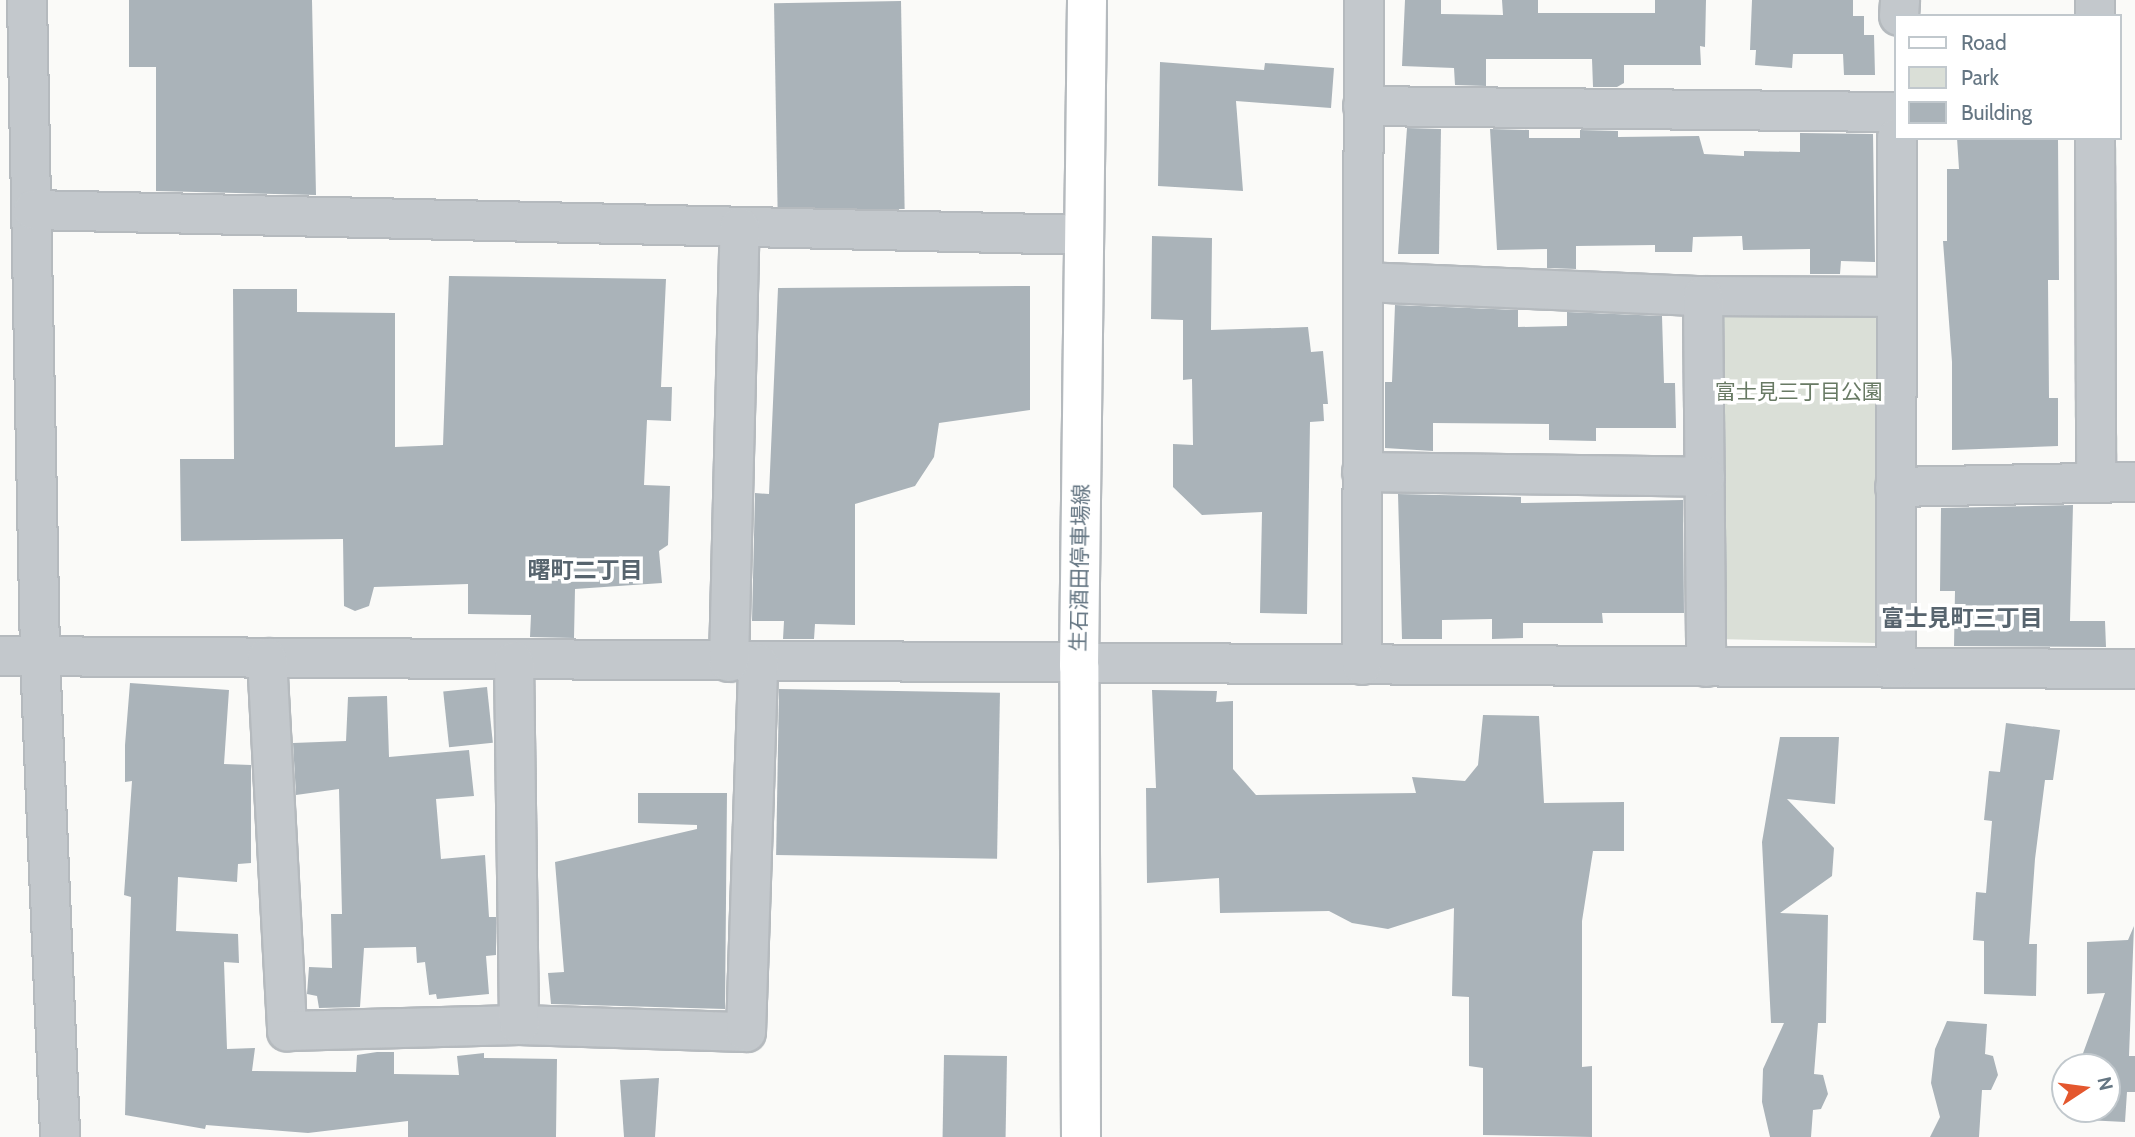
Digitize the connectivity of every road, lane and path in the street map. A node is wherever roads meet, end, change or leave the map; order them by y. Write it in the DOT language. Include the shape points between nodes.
graph roads {
  1 [pos="27,0"];
  2 [pos="1087,0"];
  3 [pos="1364,0"];
  4 [pos="1363,106"];
  5 [pos="1894,112"];
  6 [pos="1898,140"];
  7 [pos="2095,140"];
  8 [pos="33,210"];
  9 [pos="740,227"];
  10 [pos="1083,235"];
  11 [pos="1363,282"];
  12 [pos="1703,296"];
  13 [pos="1896,297"];
  14 [pos="1362,472"];
  15 [pos="1705,477"];
  16 [pos="2096,482"];
  17 [pos="2135,482"];
  18 [pos="1895,487"];
  19 [pos="0,656"];
  20 [pos="40,656"];
  21 [pos="267,658"];
  22 [pos="514,660"];
  23 [pos="743,662"];
  24 [pos="1362,665"];
  25 [pos="1079,666"];
  26 [pos="1706,667"];
  27 [pos="1896,668"];
  28 [pos="2135,669"];
  29 [pos="519,1025"];
  30 [pos="60,1137"];
  31 [pos="1081,1137"];
  1 -- 8 [label="street"];
  2 -- 10 [label="main road, 生石酒田停車場線"];
  3 -- 4 [label="street"];
  4 -- 5 [label="street"];
  4 -- 11 [label="street"];
  6 -- 13 [label="street"];
  7 -- 16 [label="street"];
  8 -- 9 [label="street"];
  8 -- 20 [label="street"];
  9 -- 10 [label="street"];
  9 -- 23 [label="street"];
  10 -- 25 [label="main road, 生石酒田停車場線"];
  11 -- 12 [label="street"];
  11 -- 14 [label="street"];
  12 -- 13 [label="street"];
  12 -- 15 [label="street"];
  13 -- 18 [label="street"];
  14 -- 15 [label="street"];
  14 -- 24 [label="street"];
  15 -- 26 [label="street"];
  16 -- 17 [label="street"];
  16 -- 18 [label="street"];
  18 -- 27 [label="street"];
  19 -- 20 [label="street"];
  20 -- 21 [label="street"];
  20 -- 30 [label="street"];
  21 -- 22 [label="street"];
  21 -- 29 [label="street" via="287,1031"];
  22 -- 23 [label="street"];
  22 -- 29 [label="street"];
  23 -- 25 [label="street"];
  23 -- 29 [label="street" via="746,1032"];
  24 -- 25 [label="street"];
  24 -- 26 [label="street"];
  25 -- 31 [label="main road, 生石酒田停車場線"];
  26 -- 27 [label="street"];
  27 -- 28 [label="street"];
}
